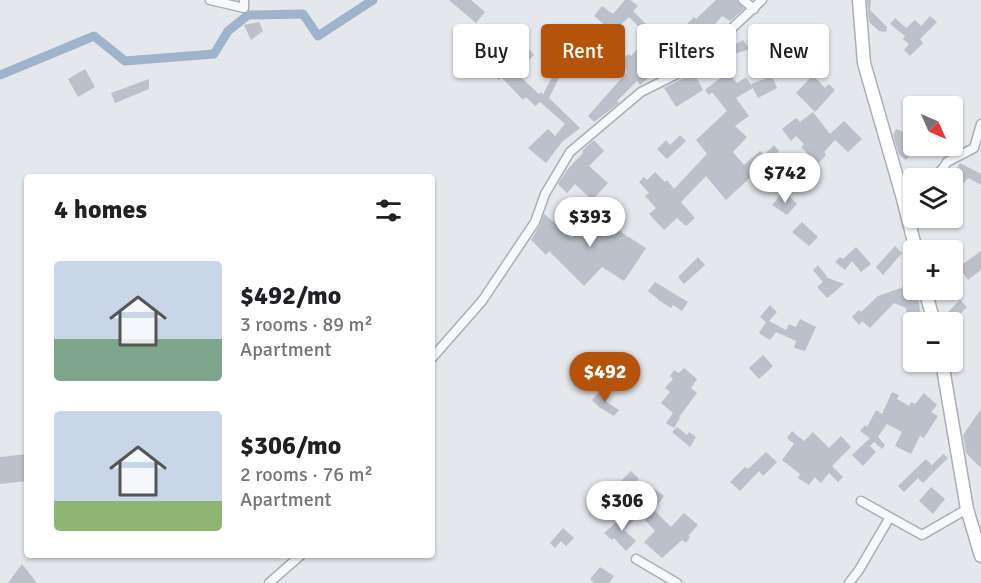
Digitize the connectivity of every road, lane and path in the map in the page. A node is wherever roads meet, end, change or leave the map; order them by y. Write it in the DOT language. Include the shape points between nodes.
graph roads {
  1 [pos="210,0"];
  2 [pos="244,0"];
  3 [pos="742,0"];
  4 [pos="762,0"];
  5 [pos="859,0"];
  6 [pos="754,9"];
  7 [pos="981,124"];
  8 [pos="942,168"];
  9 [pos="903,178"];
  10 [pos="435,355"];
  11 [pos="944,372"];
  12 [pos="861,501"];
  13 [pos="967,509"];
  14 [pos="890,517"];
  15 [pos="981,556"];
  16 [pos="298,558"];
  17 [pos="636,559"];
  18 [pos="269,583"];
  19 [pos="677,583"];
  20 [pos="849,583"];
  1 -- 2 [label="street" via="244,8"];
  3 -- 6 [label="street"];
  4 -- 6 [label="street"];
  5 -- 9 [label="main road" via="864,63"];
  6 -- 10 [label="street" via="691,67 641,92 570,152 522,242 482,301"];
  7 -- 8 [label="street" via="974,148"];
  11 -- 13 [label="main road"];
  12 -- 14 [label="street"];
  13 -- 14 [label="street" via="922,535"];
  13 -- 15 [label="main road"];
  14 -- 20 [label="street"];
  16 -- 18 [label="street"];
  17 -- 19 [label="street"];
}
